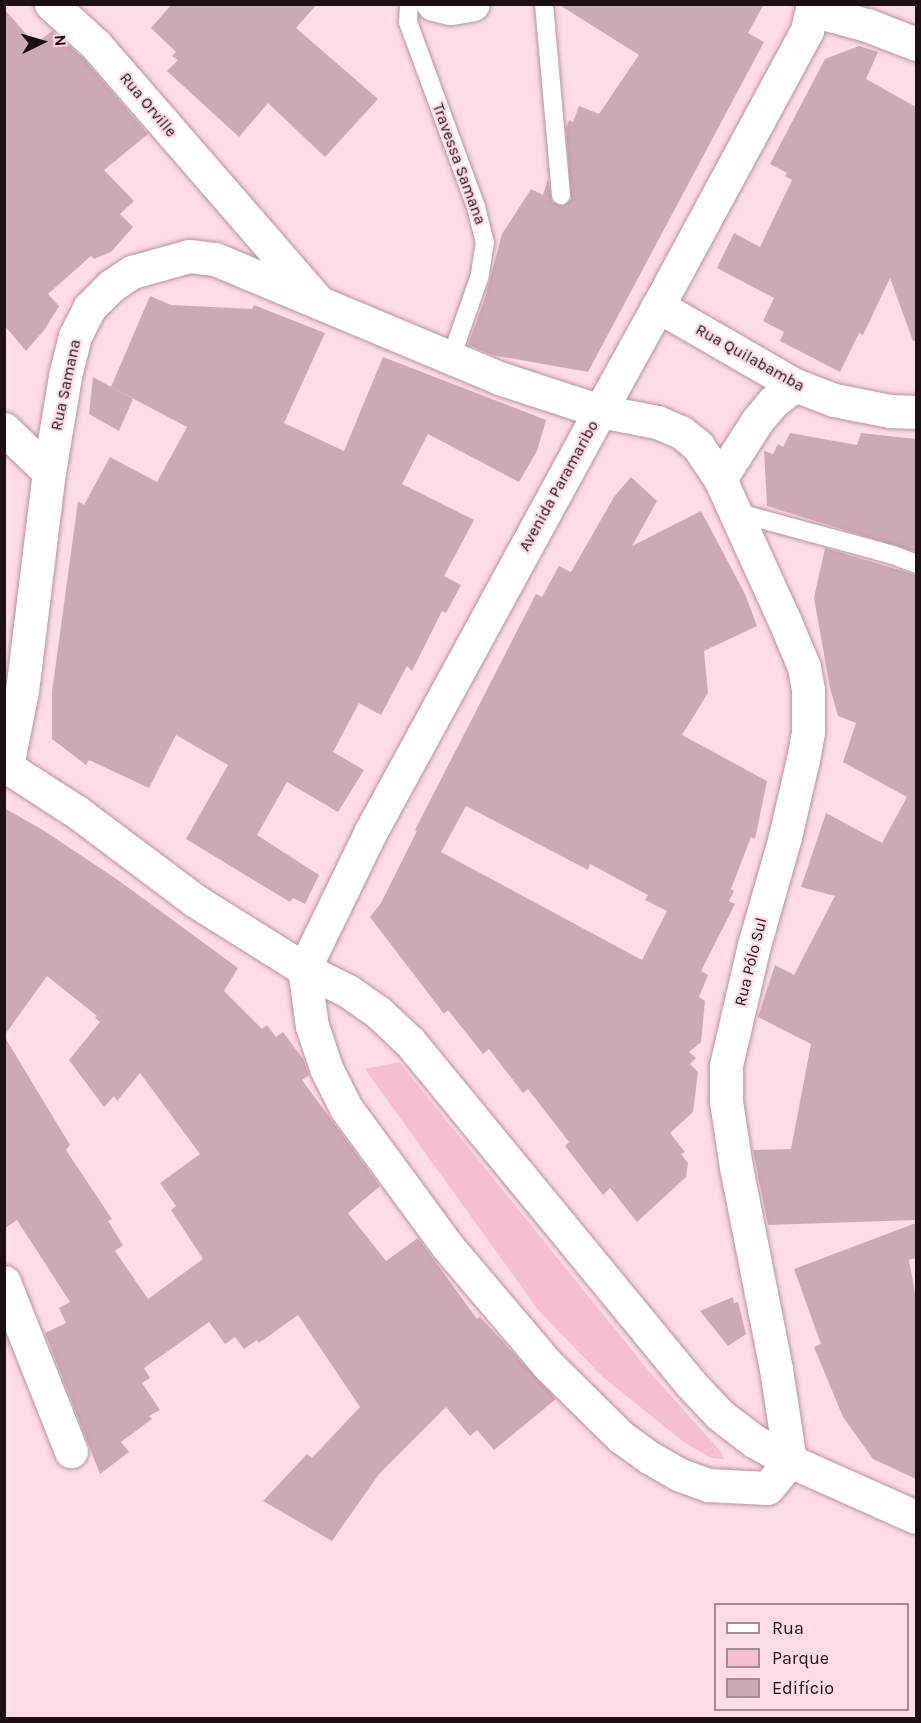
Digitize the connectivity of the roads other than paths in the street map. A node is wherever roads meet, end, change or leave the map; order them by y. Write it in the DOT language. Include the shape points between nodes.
graph roads {
  1 [pos="51,4"];
  2 [pos="409,4"];
  3 [pos="433,4"];
  4 [pos="473,4"];
  5 [pos="544,4"];
  6 [pos="813,7"];
  7 [pos="916,44"];
  8 [pos="561,195"];
  9 [pos="240,212"];
  10 [pos="215,260"];
  11 [pos="322,305"];
  12 [pos="658,306"];
  13 [pos="451,358"];
  14 [pos="795,385"];
  15 [pos="600,411"];
  16 [pos="916,412"];
  17 [pos="4,429"];
  18 [pos="49,471"];
  19 [pos="720,479"];
  20 [pos="735,512"];
  21 [pos="916,564"];
  22 [pos="5,766"];
  23 [pos="304,969"];
  24 [pos="4,1282"];
  25 [pos="71,1451"];
  26 [pos="790,1461"];
  27 [pos="916,1517"];
  1 -- 9 [label="street, Rua Orville" via="96,45"];
  2 -- 13 [label="lane, Travessa Samana" via="408,22 476,207 485,243 479,278"];
  3 -- 4 [label="street" via="451,8"];
  5 -- 8 [label="lane"];
  6 -- 7 [label="street"];
  6 -- 12 [label="street, Avenida Paramaribo" via="807,30"];
  9 -- 10 [label="street"];
  9 -- 11 [label="street, Rua Orville"];
  10 -- 11 [label="street, Rua Samana"];
  10 -- 18 [label="street, Rua Samana" via="189,256 132,272 89,308 75,336 65,376"];
  11 -- 13 [label="street, Rua Samana"];
  12 -- 14 [label="street, Rua Quilabamba"];
  12 -- 15 [label="street, Avenida Paramaribo"];
  13 -- 15 [label="street, Rua Samana"];
  14 -- 16 [label="street, Rua Quilabamba" via="834,400"];
  14 -- 19 [label="street" via="757,421"];
  15 -- 19 [label="street, Rua Pólo Sul" via="657,422 681,432 698,446"];
  15 -- 23 [label="street, Avenida Paramaribo" via="371,831"];
  17 -- 18 [label="street"];
  18 -- 22 [label="street, Rua Samana" via="22,691"];
  19 -- 20 [label="street, Rua Pólo Sul"];
  20 -- 21 [label="lane"];
  20 -- 26 [label="street, Rua Pólo Sul" via="804,667 808,701 803,759 726,1065 746,1222 776,1368"];
  22 -- 23 [label="street" via="77,812 194,900"];
  23 -- 26 [label="street" via="348,991 410,1042 689,1382 720,1415 754,1441"];
  23 -- 26 [label="street" via="312,1026 326,1068 346,1108 448,1247 581,1400 650,1458 708,1485 767,1488"];
  24 -- 25 [label="street"];
  26 -- 27 [label="street"];
}
